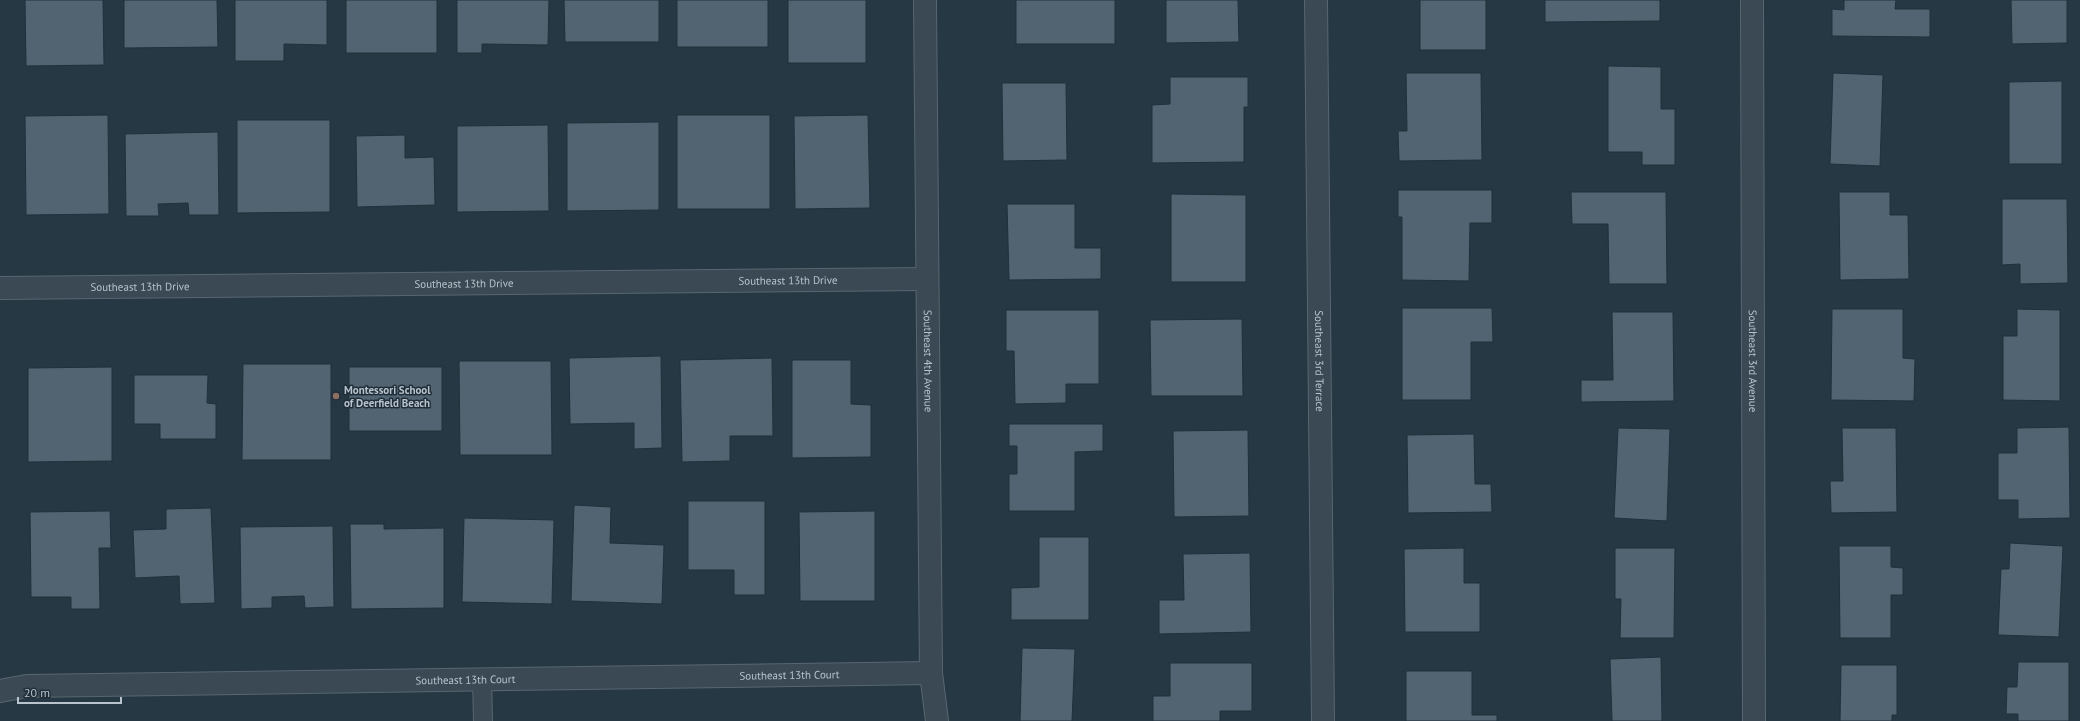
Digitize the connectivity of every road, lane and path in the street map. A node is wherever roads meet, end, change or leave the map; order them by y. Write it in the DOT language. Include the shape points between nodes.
graph roads {
  1 [pos="925,0"];
  2 [pos="1316,0"];
  3 [pos="1752,0"];
  4 [pos="927,279"];
  5 [pos="0,288"];
  6 [pos="931,673"];
  7 [pos="482,679"];
  8 [pos="0,691"];
  9 [pos="483,721"];
  10 [pos="937,721"];
  11 [pos="1323,721"];
  12 [pos="1754,721"];
  1 -- 4 [label="street, Southeast 4th Avenue"];
  2 -- 11 [label="street, Southeast 3rd Terrace"];
  3 -- 12 [label="street, Southeast 3rd Avenue"];
  4 -- 5 [label="street, Southeast 13th Drive"];
  4 -- 6 [label="street, Southeast 4th Avenue"];
  6 -- 7 [label="street, Southeast 13th Court"];
  6 -- 10 [label="street, Southeast 4th Avenue"];
  7 -- 8 [label="street, Southeast 13th Court" via="27,686"];
  7 -- 9 [label="lane"];
}
